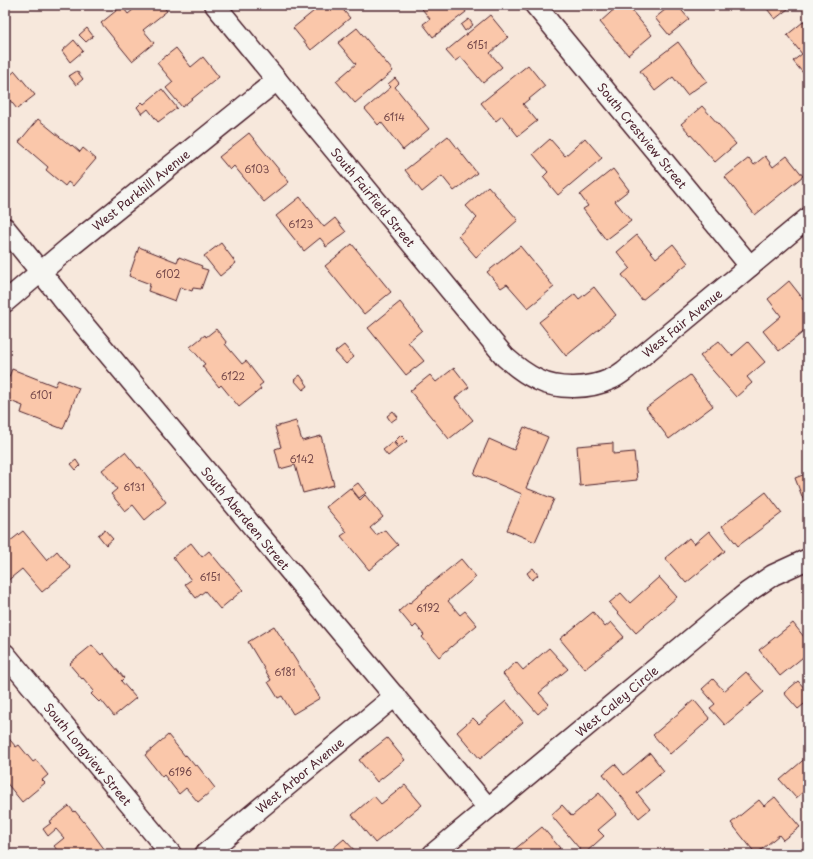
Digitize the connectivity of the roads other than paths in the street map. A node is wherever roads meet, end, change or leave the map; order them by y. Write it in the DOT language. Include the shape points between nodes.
graph roads {
  1 [pos="215,5"];
  2 [pos="535,5"];
  3 [pos="277,80"];
  4 [pos="808,218"];
  5 [pos="5,228"];
  6 [pos="750,266"];
  7 [pos="42,272"];
  8 [pos="5,302"];
  9 [pos="539,381"];
  10 [pos="808,560"];
  11 [pos="5,654"];
  12 [pos="395,696"];
  13 [pos="488,808"];
  14 [pos="171,854"];
  15 [pos="205,854"];
  16 [pos="433,854"];
  1 -- 3 [label="street, South Fairfield Street"];
  2 -- 6 [label="street, South Crestview Street"];
  3 -- 7 [label="street, West Parkhill Avenue"];
  3 -- 9 [label="street, South Fairfield Street" via="505,357"];
  4 -- 6 [label="street, West Fair Avenue"];
  5 -- 7 [label="street, South Aberdeen Street"];
  6 -- 9 [label="street, West Fair Avenue" via="624,372 611,380 589,386 568,387"];
  7 -- 8 [label="street, West Parkhill Avenue"];
  7 -- 12 [label="street, South Aberdeen Street"];
  10 -- 13 [label="street, West Caley Circle" via="773,575 748,592"];
  11 -- 14 [label="street, South Longview Street"];
  12 -- 13 [label="street, South Aberdeen Street"];
  12 -- 15 [label="street, West Arbor Avenue"];
  13 -- 16 [label="street, West Caley Circle"];
}
